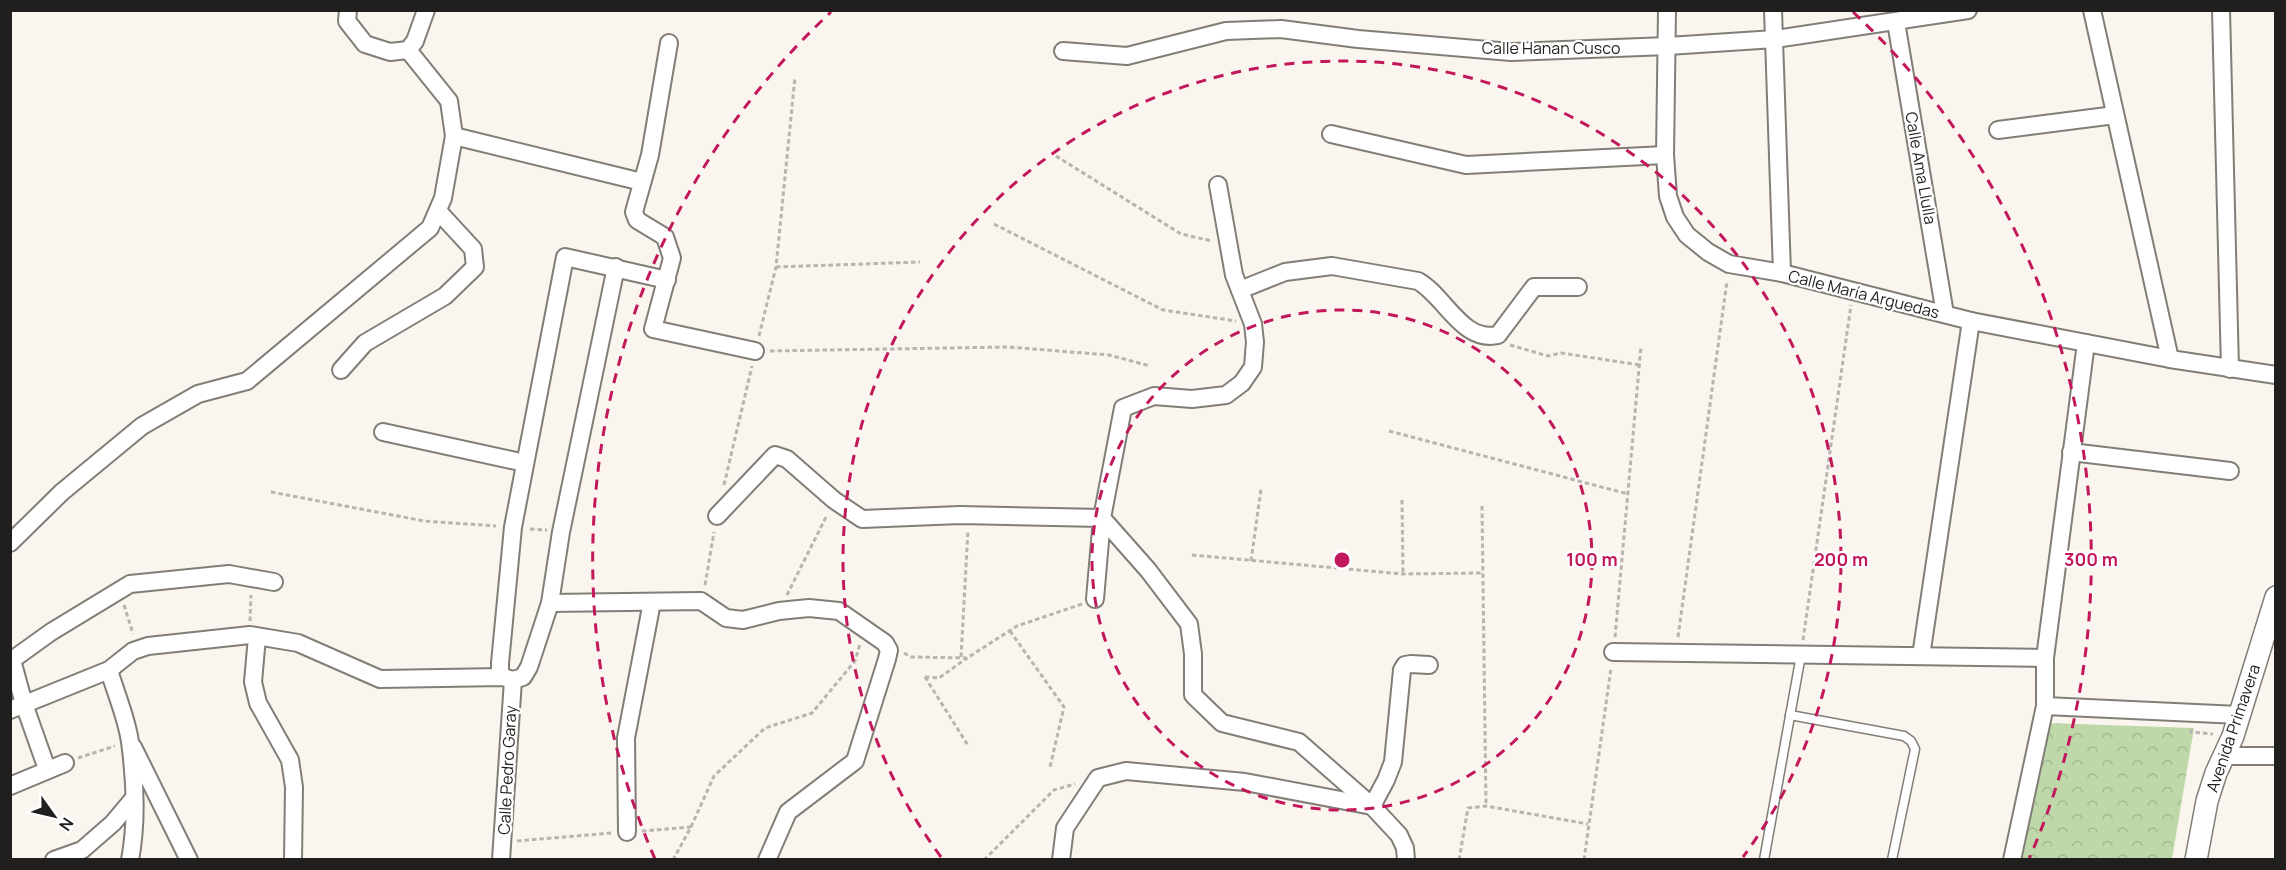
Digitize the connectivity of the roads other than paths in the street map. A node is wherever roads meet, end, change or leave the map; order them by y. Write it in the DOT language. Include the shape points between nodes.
graph roads {
  1 [pos="348,10"];
  2 [pos="426,10"];
  3 [pos="1667,10"];
  4 [pos="1773,10"];
  5 [pos="1968,10"];
  6 [pos="2092,10"];
  7 [pos="2221,10"];
  8 [pos="1896,22"];
  9 [pos="1775,39"];
  10 [pos="669,43"];
  11 [pos="1668,46"];
  12 [pos="408,50"];
  13 [pos="1063,51"];
  14 [pos="2115,115"];
  15 [pos="1998,130"];
  16 [pos="1331,134"];
  17 [pos="453,136"];
  18 [pos="1665,155"];
  19 [pos="642,182"];
  20 [pos="1218,184"];
  21 [pos="438,211"];
  22 [pos="616,267"];
  23 [pos="1782,273"];
  24 [pos="667,280"];
  25 [pos="1578,287"];
  26 [pos="1240,290"];
  27 [pos="1945,314"];
  28 [pos="1971,321"];
  29 [pos="2085,343"];
  30 [pos="755,351"];
  31 [pos="2170,359"];
  32 [pos="2230,369"];
  33 [pos="341,370"];
  34 [pos="2276,375"];
  35 [pos="383,432"];
  36 [pos="2071,452"];
  37 [pos="525,463"];
  38 [pos="2230,471"];
  39 [pos="717,516"];
  40 [pos="1102,518"];
  41 [pos="10,543"];
  42 [pos="274,582"];
  43 [pos="2276,597"];
  44 [pos="1095,599"];
  45 [pos="652,602"];
  46 [pos="550,603"];
  47 [pos="254,636"];
  48 [pos="1613,652"];
  49 [pos="1801,655"];
  50 [pos="1921,656"];
  51 [pos="2045,658"];
  52 [pos="1429,665"];
  53 [pos="109,670"];
  54 [pos="508,679"];
  55 [pos="2045,706"];
  56 [pos="17,707"];
  57 [pos="1790,715"];
  58 [pos="2239,715"];
  59 [pos="130,741"];
  60 [pos="2224,756"];
  61 [pos="2276,756"];
  62 [pos="65,762"];
  63 [pos="47,769"];
  64 [pos="10,786"];
  65 [pos="134,798"];
  66 [pos="1372,806"];
  67 [pos="627,832"];
  68 [pos="54,860"];
  69 [pos="130,860"];
  70 [pos="189,860"];
  71 [pos="293,860"];
  72 [pos="501,860"];
  73 [pos="767,860"];
  74 [pos="1061,860"];
  75 [pos="1406,860"];
  76 [pos="1764,860"];
  77 [pos="1892,860"];
  78 [pos="2012,860"];
  79 [pos="2196,860"];
  1 -- 12 [label="street" via="347,21 364,44 390,52"];
  2 -- 12 [label="street"];
  3 -- 11 [label="street, Calle María Arguedas"];
  4 -- 9 [label="street"];
  5 -- 8 [label="street, Calle Hanan Cusco"];
  6 -- 14 [label="street"];
  7 -- 32 [label="street"];
  8 -- 9 [label="street, Calle Hanan Cusco"];
  8 -- 27 [label="street, Calle Ama Llulla"];
  9 -- 11 [label="street, Calle Hanan Cusco"];
  9 -- 23 [label="street"];
  10 -- 19 [label="street"];
  11 -- 13 [label="street, Calle Hanan Cusco" via="1511,51 1281,29 1226,32 1127,56"];
  11 -- 18 [label="street, Calle María Arguedas"];
  12 -- 17 [label="street" via="449,101"];
  14 -- 15 [label="street"];
  14 -- 31 [label="street"];
  16 -- 18 [label="street" via="1466,165"];
  17 -- 19 [label="street"];
  17 -- 21 [label="street"];
  18 -- 23 [label="street, Calle María Arguedas" via="1668,196 1687,235 1729,264"];
  19 -- 24 [label="street" via="634,212 637,220 665,237 672,258"];
  20 -- 26 [label="street"];
  21 -- 33 [label="street" via="473,249 475,267 445,296 365,343"];
  21 -- 41 [label="street" via="430,228 247,381 198,394 141,426 62,492"];
  22 -- 24 [label="street"];
  22 -- 37 [label="street, Calle Pedro Garay" via="565,257"];
  22 -- 46 [label="street"];
  23 -- 27 [label="street, Calle María Arguedas"];
  24 -- 30 [label="street" via="653,329"];
  25 -- 26 [label="street" via="1534,287 1498,335 1489,337 1464,326 1428,286 1418,281 1332,266 1285,272"];
  26 -- 40 [label="street" via="1252,324 1253,367 1242,383 1226,395 1192,399 1154,396 1123,408"];
  27 -- 28 [label="street, Calle María Arguedas"];
  28 -- 29 [label="street, Calle María Arguedas"];
  28 -- 50 [label="street"];
  29 -- 31 [label="street, Calle María Arguedas"];
  29 -- 36 [label="street"];
  31 -- 32 [label="street, Calle María Arguedas"];
  32 -- 34 [label="street, Calle María Arguedas"];
  35 -- 37 [label="street"];
  36 -- 38 [label="street"];
  36 -- 51 [label="street"];
  37 -- 54 [label="street, Calle Pedro Garay" via="513,527 500,663 500,672"];
  39 -- 40 [label="street" via="775,455 787,459 862,519"];
  40 -- 44 [label="street"];
  40 -- 66 [label="street" via="1189,624 1192,695 1222,723 1299,742"];
  42 -- 56 [label="street" via="229,574 130,584 12,660"];
  43 -- 58 [label="street, Avenida Primavera"];
  45 -- 46 [label="street"];
  45 -- 67 [label="street" via="626,738"];
  45 -- 73 [label="street" via="701,601 726,618 742,620 808,608 839,611 885,642 887,659 855,761 788,812"];
  46 -- 54 [label="street" via="527,672"];
  47 -- 53 [label="street" via="148,646 133,651"];
  47 -- 54 [label="street" via="298,643 380,680"];
  47 -- 71 [label="street" via="253,682 258,703 290,760 294,787"];
  48 -- 49 [label="street"];
  49 -- 50 [label="street"];
  49 -- 57 [label="lane"];
  50 -- 51 [label="street"];
  51 -- 55 [label="street"];
  52 -- 66 [label="street" via="1405,665 1402,670 1392,762"];
  53 -- 56 [label="street"];
  53 -- 59 [label="street"];
  54 -- 72 [label="street, Calle Pedro Garay"];
  55 -- 58 [label="street"];
  55 -- 78 [label="street"];
  56 -- 63 [label="street"];
  57 -- 76 [label="lane"];
  57 -- 77 [label="lane" via="1904,736 1911,741 1915,749"];
  58 -- 60 [label="street, Avenida Primavera"];
  59 -- 65 [label="street"];
  59 -- 70 [label="street"];
  60 -- 61 [label="street"];
  60 -- 79 [label="street, Avenida Primavera" via="2207,801"];
  62 -- 63 [label="street"];
  63 -- 64 [label="street"];
  65 -- 68 [label="street" via="82,850"];
  65 -- 69 [label="street"];
  66 -- 74 [label="street" via="1245,782 1126,771 1098,778 1065,828"];
  66 -- 75 [label="street" via="1399,835"];
}
